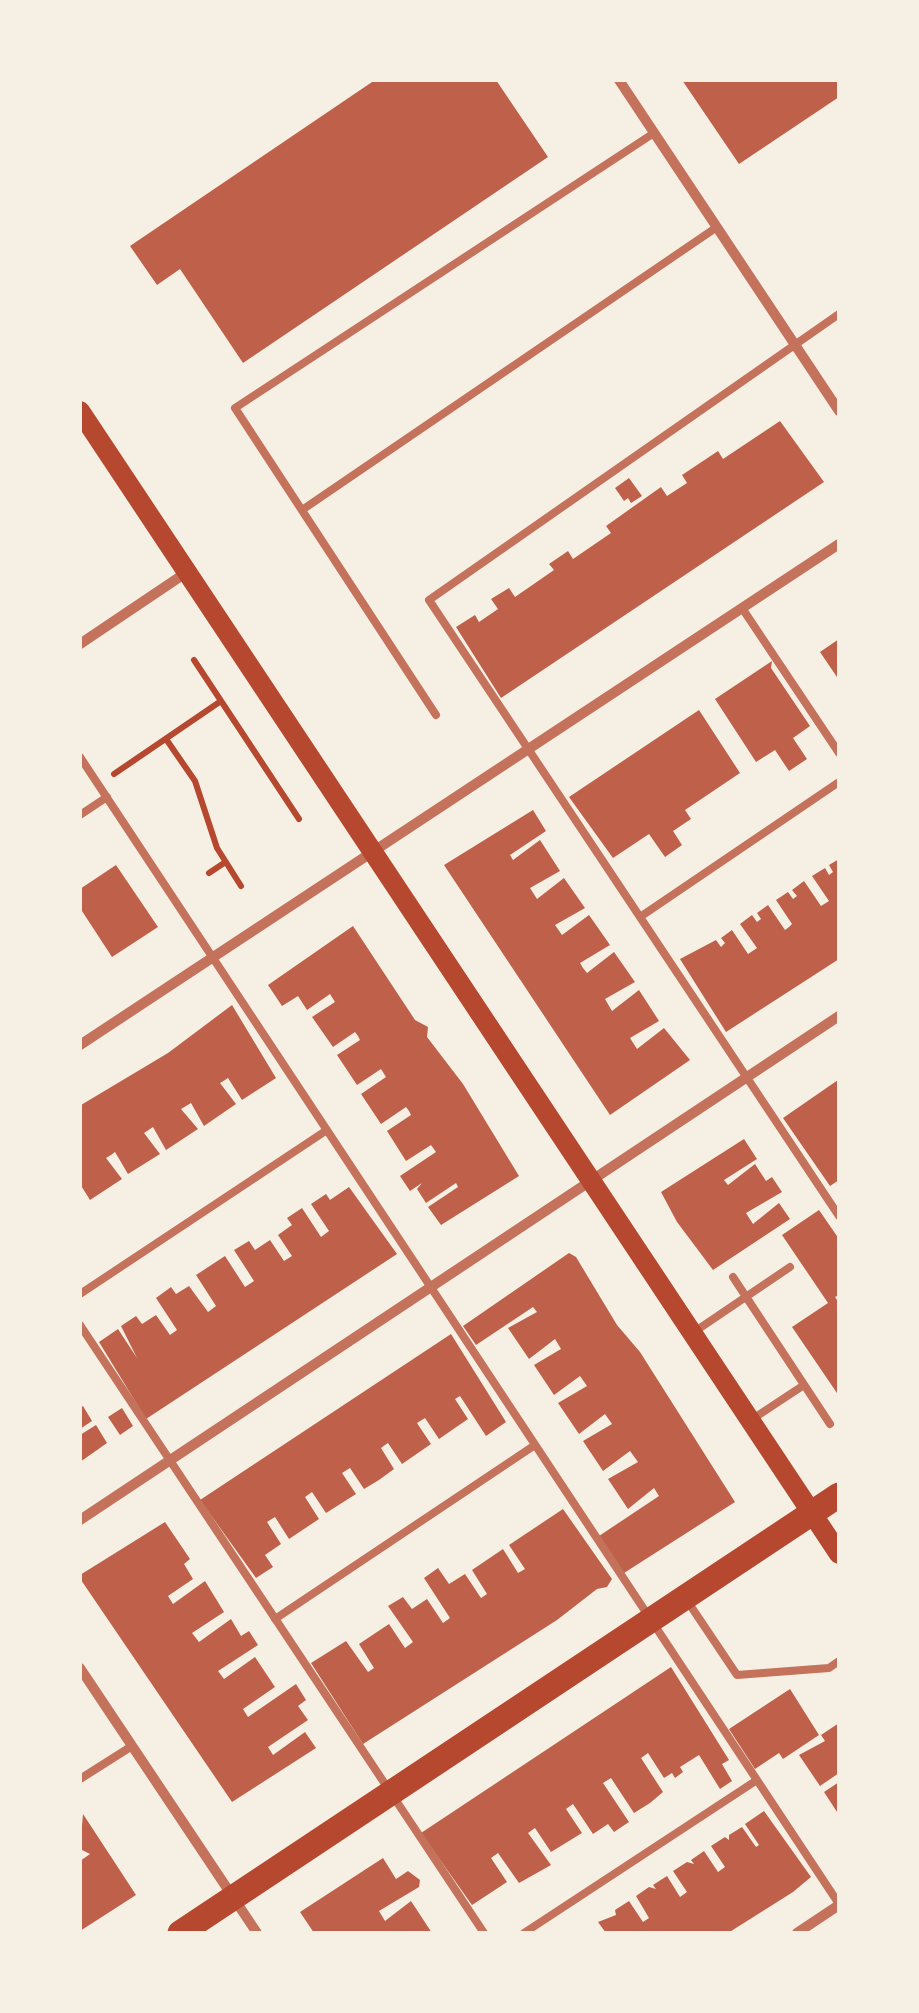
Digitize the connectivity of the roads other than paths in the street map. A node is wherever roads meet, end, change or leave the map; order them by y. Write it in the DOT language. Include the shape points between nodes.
graph roads {
  1 [pos="619,80"];
  2 [pos="654,133"];
  3 [pos="716,227"];
  4 [pos="839,314"];
  5 [pos="795,344"];
  6 [pos="839,411"];
  7 [pos="80,412"];
  8 [pos="302,510"];
  9 [pos="839,544"];
  10 [pos="742,608"];
  11 [pos="80,644"];
  12 [pos="436,714"];
  13 [pos="528,750"];
  14 [pos="839,753"];
  15 [pos="80,757"];
  16 [pos="839,782"];
  17 [pos="106,796"];
  18 [pos="80,814"];
  19 [pos="373,852"];
  20 [pos="640,917"];
  21 [pos="213,958"];
  22 [pos="839,1016"];
  23 [pos="80,1045"];
  24 [pos="747,1078"];
  25 [pos="327,1130"];
  26 [pos="591,1181"];
  27 [pos="839,1216"];
  28 [pos="790,1268"];
  29 [pos="733,1277"];
  30 [pos="431,1287"];
  31 [pos="80,1294"];
  32 [pos="746,1297"];
  33 [pos="80,1325"];
  34 [pos="692,1333"];
  35 [pos="804,1385"];
  36 [pos="750,1420"];
  37 [pos="830,1424"];
  38 [pos="535,1445"];
  39 [pos="170,1460"];
  40 [pos="839,1495"];
  41 [pos="812,1513"];
  42 [pos="80,1520"];
  43 [pos="839,1554"];
  44 [pos="685,1598"];
  45 [pos="276,1619"];
  46 [pos="651,1620"];
  47 [pos="839,1661"];
  48 [pos="80,1668"];
  49 [pos="132,1746"];
  50 [pos="80,1779"];
  51 [pos="757,1780"];
  52 [pos="390,1792"];
  53 [pos="233,1897"];
  54 [pos="839,1904"];
  55 [pos="180,1933"];
  56 [pos="256,1933"];
  57 [pos="484,1933"];
  58 [pos="524,1933"];
  59 [pos="796,1933"];
  1 -- 2 [label="street"];
  2 -- 3 [label="street"];
  2 -- 8 [label="lane" via="235,408"];
  3 -- 5 [label="street"];
  3 -- 8 [label="lane"];
  4 -- 5 [label="lane"];
  5 -- 6 [label="street"];
  5 -- 13 [label="lane" via="429,600"];
  7 -- 11 [label="street" via="187,572"];
  7 -- 19 [label="main road"];
  8 -- 12 [label="lane"];
  9 -- 10 [label="street"];
  10 -- 13 [label="street"];
  10 -- 14 [label="lane"];
  13 -- 19 [label="street"];
  13 -- 20 [label="lane"];
  15 -- 17 [label="lane"];
  16 -- 20 [label="lane"];
  17 -- 18 [label="lane"];
  17 -- 21 [label="lane"];
  19 -- 21 [label="street"];
  19 -- 26 [label="main road"];
  20 -- 24 [label="lane"];
  21 -- 23 [label="street"];
  21 -- 25 [label="lane"];
  22 -- 24 [label="street"];
  24 -- 26 [label="street"];
  24 -- 27 [label="lane"];
  25 -- 30 [label="lane"];
  25 -- 31 [label="lane"];
  26 -- 30 [label="street"];
  26 -- 34 [label="main road"];
  28 -- 32 [label="lane"];
  29 -- 32 [label="lane"];
  30 -- 38 [label="lane"];
  30 -- 39 [label="street"];
  32 -- 34 [label="lane"];
  32 -- 35 [label="lane"];
  33 -- 39 [label="lane"];
  34 -- 36 [label="main road"];
  35 -- 36 [label="lane"];
  35 -- 37 [label="lane"];
  36 -- 41 [label="main road"];
  38 -- 45 [label="lane"];
  38 -- 46 [label="lane"];
  39 -- 42 [label="street"];
  39 -- 45 [label="lane"];
  40 -- 41 [label="main road"];
  41 -- 43 [label="main road"];
  41 -- 44 [label="main road"];
  44 -- 46 [label="main road"];
  44 -- 47 [label="lane" via="737,1675 829,1668"];
  45 -- 52 [label="lane"];
  46 -- 51 [label="lane"];
  46 -- 52 [label="main road"];
  48 -- 49 [label="street"];
  49 -- 50 [label="lane"];
  49 -- 53 [label="street"];
  51 -- 54 [label="lane"];
  51 -- 58 [label="lane"];
  52 -- 53 [label="main road"];
  52 -- 57 [label="lane"];
  53 -- 55 [label="main road"];
  53 -- 56 [label="street"];
  54 -- 59 [label="street"];
}
